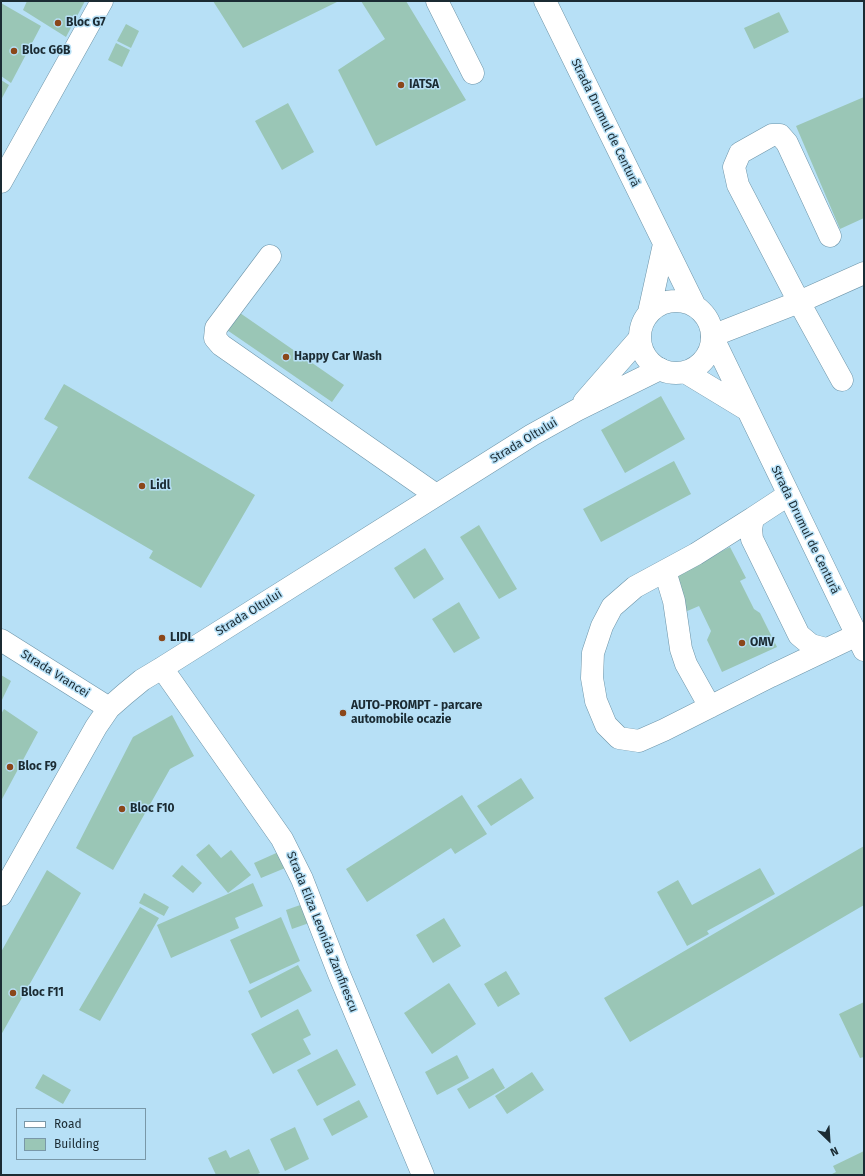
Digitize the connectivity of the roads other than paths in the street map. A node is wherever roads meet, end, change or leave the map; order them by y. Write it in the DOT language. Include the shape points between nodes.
graph roads {
  1 [pos="102,1"];
  2 [pos="437,1"];
  3 [pos="545,1"];
  4 [pos="473,73"];
  5 [pos="1,182"];
  6 [pos="830,236"];
  7 [pos="664,244"];
  8 [pos="270,256"];
  9 [pos="864,273"];
  10 [pos="799,302"];
  11 [pos="695,306"];
  12 [pos="649,312"];
  13 [pos="712,336"];
  14 [pos="639,339"];
  15 [pos="660,369"];
  16 [pos="685,372"];
  17 [pos="842,380"];
  18 [pos="746,409"];
  19 [pos="577,410"];
  20 [pos="436,495"];
  21 [pos="788,495"];
  22 [pos="753,518"];
  23 [pos="665,571"];
  24 [pos="1,640"];
  25 [pos="860,643"];
  26 [pos="826,650"];
  27 [pos="162,668"];
  28 [pos="710,707"];
  29 [pos="109,708"];
  30 [pos="1,895"];
  31 [pos="423,1175"];
  1 -- 5 [label="main road"];
  2 -- 4 [label="main road"];
  3 -- 7 [label="main road, Strada Drumul de Centură"];
  6 -- 10 [label="main road" via="787,143 780,135 772,135 740,153 734,167 738,185"];
  7 -- 11 [label="main road, Strada Drumul de Centură"];
  7 -- 12 [label="main road"];
  8 -- 20 [label="main road" via="216,328 215,338 221,345"];
  9 -- 10 [label="main road"];
  10 -- 13 [label="main road"];
  10 -- 17 [label="main road"];
  11 -- 12 [label="main road" via="687,302 671,301"];
  11 -- 13 [label="main road, Strada Drumul de Centură" via="705,316"];
  12 -- 14 [label="main road" via="642,325"];
  13 -- 16 [label="main road" via="709,352 704,359"];
  13 -- 18 [label="main road, Strada Drumul de Centură"];
  14 -- 15 [label="main road" via="646,357"];
  14 -- 19 [label="main road, Strada Oltului"];
  15 -- 16 [label="main road" via="672,373"];
  15 -- 19 [label="main road, Strada Oltului"];
  16 -- 18 [label="main road"];
  18 -- 21 [label="main road, Strada Drumul de Centură"];
  19 -- 20 [label="main road, Strada Oltului"];
  20 -- 27 [label="main road, Strada Oltului"];
  21 -- 22 [label="main road"];
  21 -- 25 [label="main road, Strada Drumul de Centură"];
  22 -- 23 [label="main road"];
  22 -- 26 [label="main road" via="752,539 799,636 811,645"];
  23 -- 28 [label="main road" via="674,601 681,649 686,664"];
  23 -- 28 [label="main road" via="635,587 612,607 593,653 592,678 596,701 606,725 619,738 639,741"];
  24 -- 29 [label="main road, Strada Vrancei"];
  25 -- 26 [label="main road"];
  26 -- 28 [label="main road"];
  27 -- 29 [label="main road, Strada Oltului" via="142,680"];
  27 -- 31 [label="main road, Strada Eliza Leonida Zamfirescu" via="282,838 302,879 338,974"];
  29 -- 30 [label="main road, Strada Oltului"];
}
